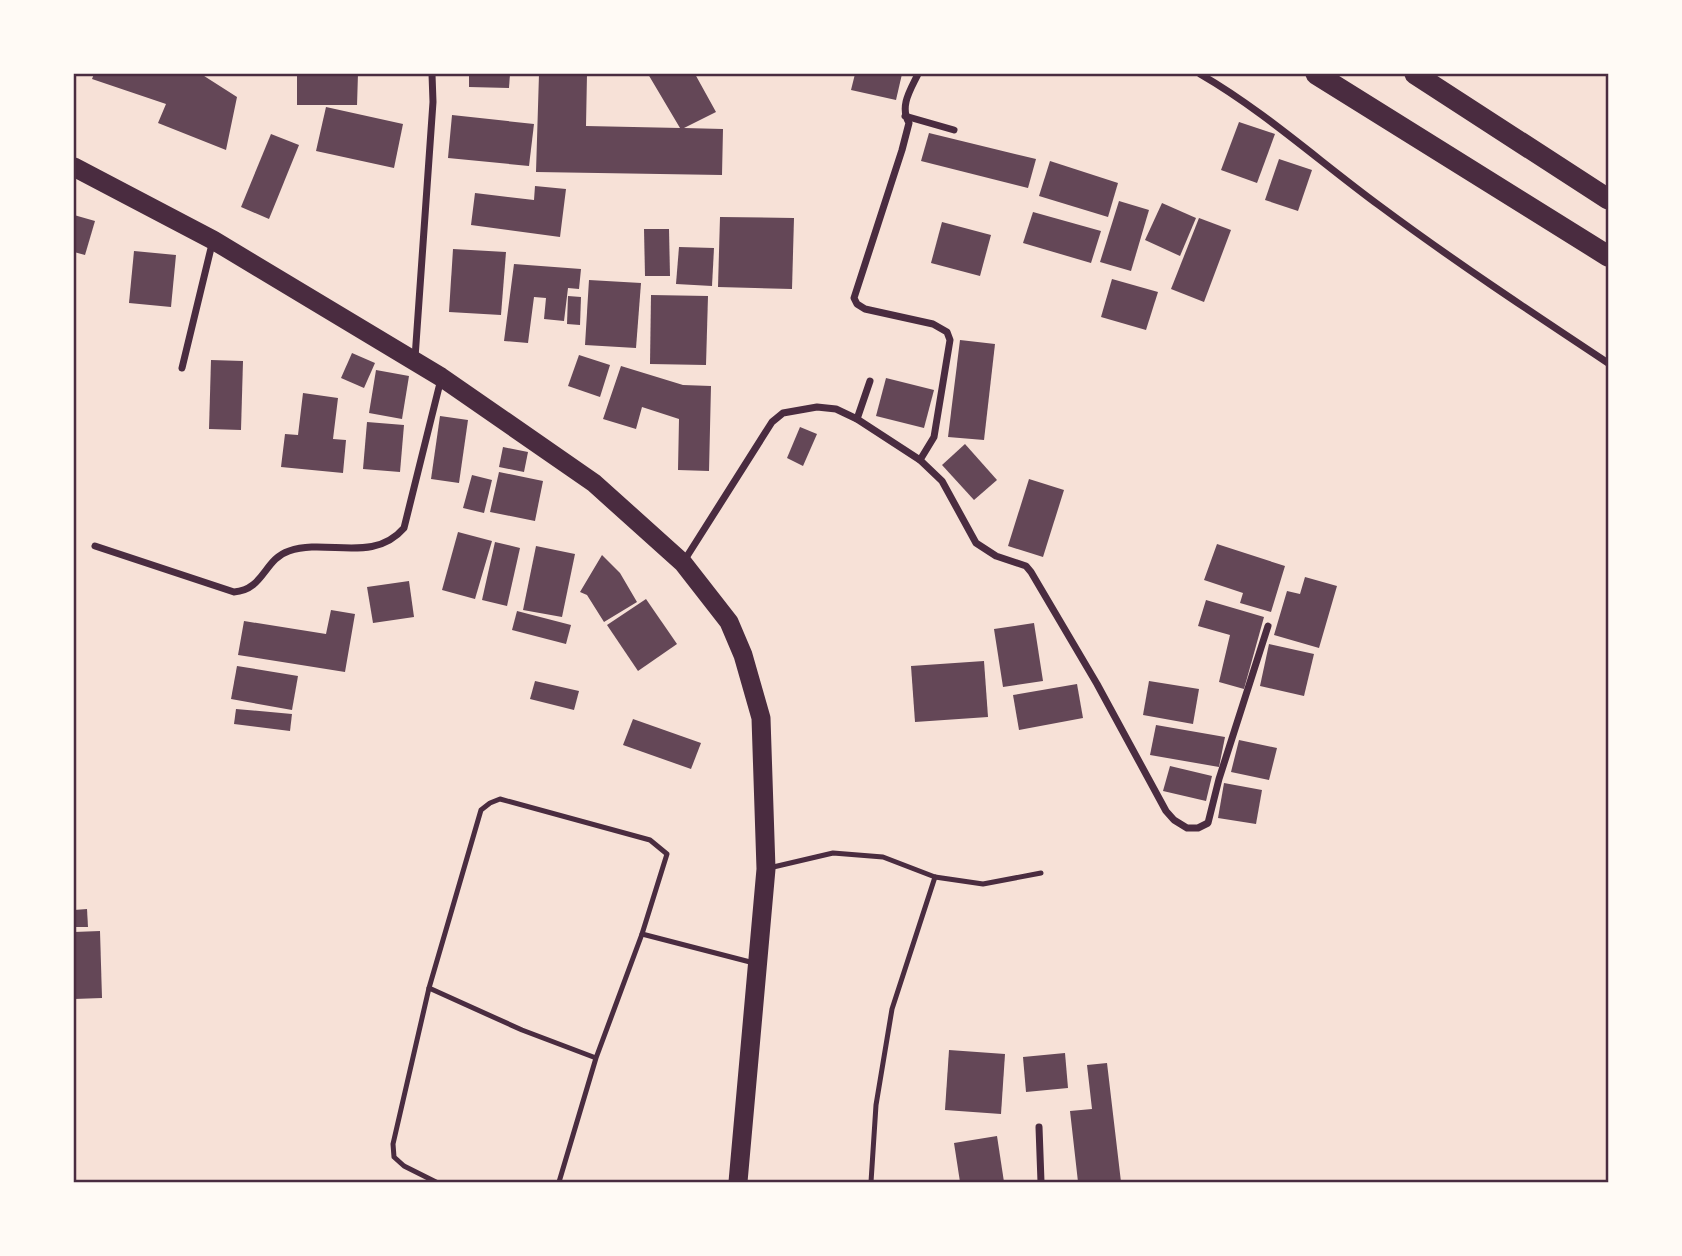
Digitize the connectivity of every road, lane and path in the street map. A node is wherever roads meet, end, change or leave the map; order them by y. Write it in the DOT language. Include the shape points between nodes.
graph roads {
  1 [pos="432,74"];
  2 [pos="918,74"];
  3 [pos="1200,74"];
  4 [pos="1316,74"];
  5 [pos="1415,74"];
  6 [pos="905,116"];
  7 [pos="954,130"];
  8 [pos="74,167"];
  9 [pos="1608,199"];
  10 [pos="213,240"];
  11 [pos="1608,256"];
  12 [pos="415,362"];
  13 [pos="1608,363"];
  14 [pos="182,368"];
  15 [pos="441,377"];
  16 [pos="870,381"];
  17 [pos="857,419"];
  18 [pos="920,460"];
  19 [pos="95,545"];
  20 [pos="683,563"];
  21 [pos="1268,626"];
  22 [pos="766,869"];
  23 [pos="1041,873"];
  24 [pos="935,877"];
  25 [pos="642,934"];
  26 [pos="757,964"];
  27 [pos="429,988"];
  28 [pos="596,1058"];
  29 [pos="1039,1127"];
  30 [pos="436,1182"];
  31 [pos="559,1182"];
  32 [pos="738,1182"];
  33 [pos="872,1182"];
  34 [pos="1041,1182"];
  1 -- 12 [label="street"];
  2 -- 6 [label="street"];
  3 -- 13 [label="street" via="1232,92 1380,206"];
  4 -- 11 [label="highway"];
  5 -- 9 [label="highway"];
  6 -- 7 [label="street"];
  6 -- 18 [label="street" via="909,123 902,150 854,298 865,309 933,324 947,332 950,340 934,437"];
  8 -- 10 [label="highway"];
  10 -- 12 [label="highway"];
  10 -- 14 [label="street"];
  12 -- 15 [label="highway"];
  15 -- 19 [label="street" via="404,528 385,543 354,549 290,550 280,555 253,587 234,592"];
  15 -- 20 [label="highway" via="594,482"];
  16 -- 17 [label="street"];
  17 -- 18 [label="street"];
  17 -- 20 [label="street" via="817,407 776,417"];
  18 -- 21 [label="street" via="942,481 976,543 1031,572 1157,796 1174,820 1187,828 1208,823"];
  20 -- 22 [label="highway" via="729,622 751,679 761,718"];
  22 -- 24 [label="lane" via="833,853 883,857"];
  22 -- 26 [label="highway"];
  23 -- 24 [label="lane" via="983,884"];
  24 -- 33 [label="lane" via="892,1009 876,1105"];
  25 -- 26 [label="lane"];
  25 -- 27 [label="lane" via="667,854 650,840 500,799 481,810"];
  25 -- 28 [label="lane"];
  26 -- 32 [label="highway"];
  27 -- 28 [label="lane"];
  27 -- 30 [label="lane" via="393,1144 394,1157 404,1166"];
  28 -- 31 [label="lane"];
  29 -- 34 [label="street"];
}
